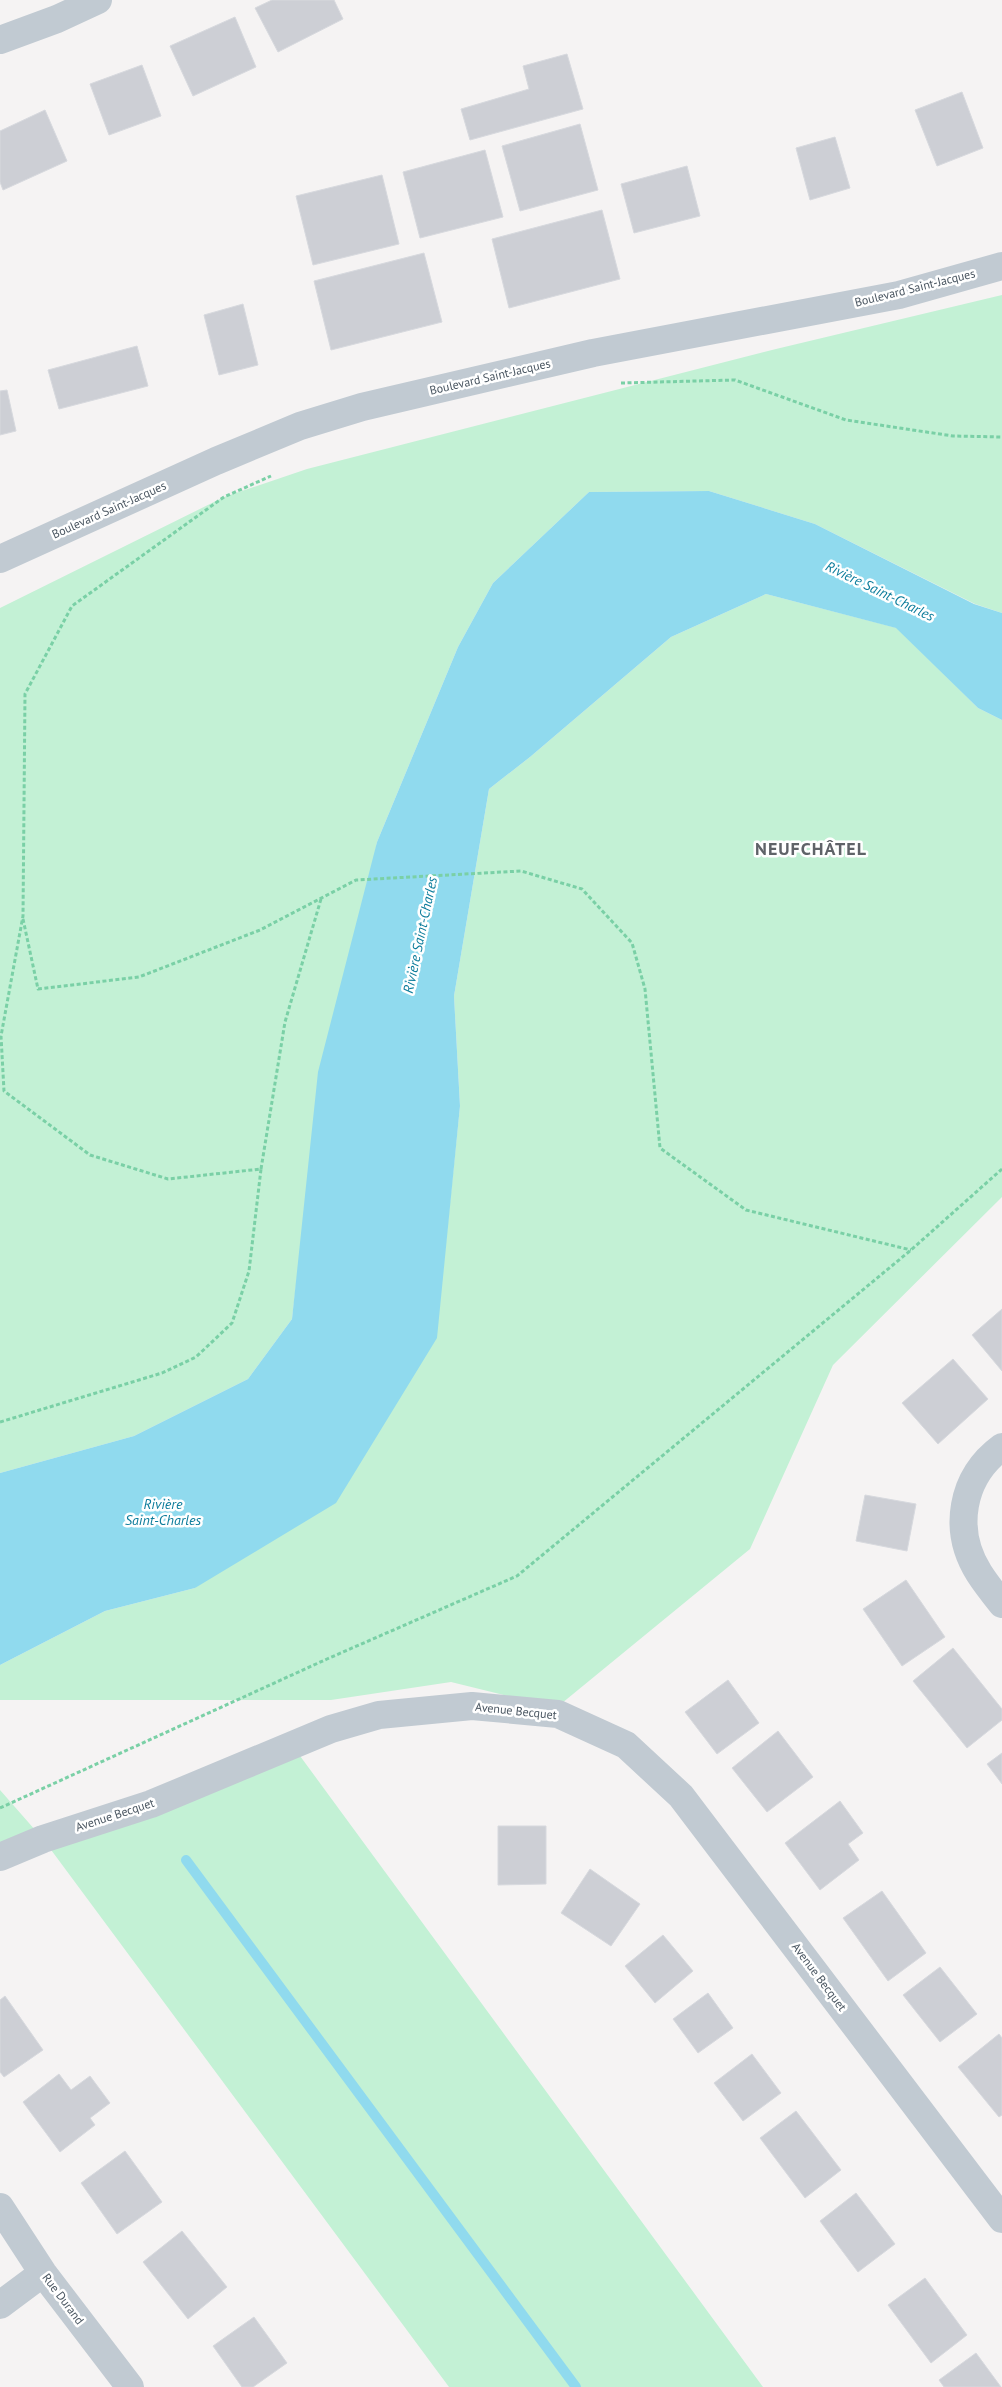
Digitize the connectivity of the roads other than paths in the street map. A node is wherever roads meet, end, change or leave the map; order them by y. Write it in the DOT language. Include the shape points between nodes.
graph roads {
  1 [pos="98,0"];
  2 [pos="0,40"];
  3 [pos="1002,266"];
  4 [pos="0,560"];
  5 [pos="1002,1447"];
  6 [pos="1002,1604"];
  7 [pos="0,1857"];
  8 [pos="0,2207"];
  9 [pos="1002,2219"];
  10 [pos="43,2273"];
  11 [pos="0,2305"];
  12 [pos="130,2387"];
  1 -- 2 [label="street"];
  3 -- 4 [label="street, Boulevard Saint-Jacques" via="899,295 594,354 362,407 300,426 216,461"];
  5 -- 6 [label="street" via="987,1458 971,1484 962,1512 966,1543 978,1572"];
  7 -- 9 [label="street, Avenue Becquet" via="43,1839 151,1804 331,1729 379,1715 472,1706 558,1714 626,1745 682,1796"];
  8 -- 10 [label="street, Rue Durand"];
  10 -- 11 [label="street"];
  10 -- 12 [label="street, Rue Durand"];
}
